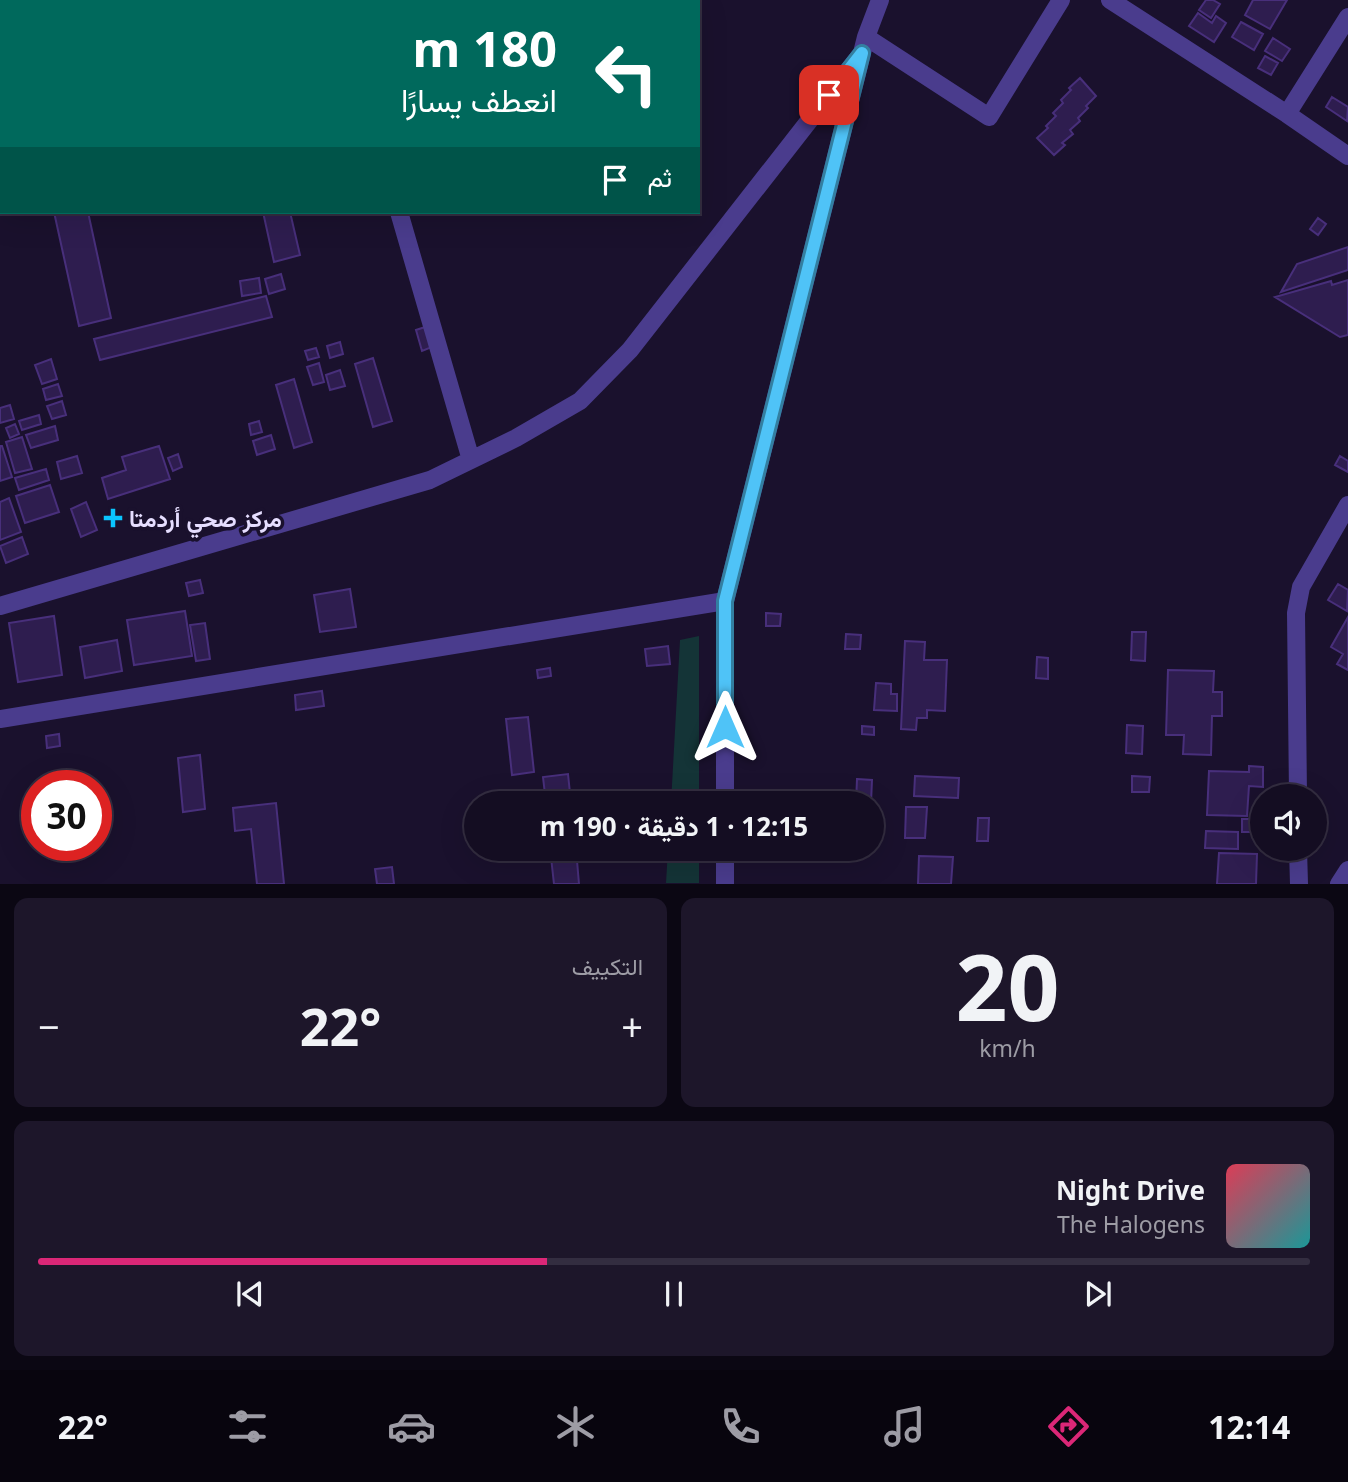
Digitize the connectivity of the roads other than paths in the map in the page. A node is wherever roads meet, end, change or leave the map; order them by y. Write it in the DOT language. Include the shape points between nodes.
graph roads {
  1 [pos="880,0"];
  2 [pos="1060,0"];
  3 [pos="1111,0"];
  4 [pos="1348,17"];
  5 [pos="864,45"];
  6 [pos="1287,114"];
  7 [pos="1348,156"];
  8 [pos="399,214"];
  9 [pos="471,460"];
  10 [pos="1348,505"];
  11 [pos="725,601"];
  12 [pos="0,606"];
  13 [pos="0,719"];
  14 [pos="1298,784"];
  15 [pos="725,791"];
  16 [pos="725,861"];
  17 [pos="1298,861"];
  18 [pos="1348,870"];
  19 [pos="725,884"];
  20 [pos="1299,884"];
  21 [pos="1339,884"];
  1 -- 5 [label="street"];
  2 -- 5 [label="street" via="989,117"];
  3 -- 6 [label="street"];
  4 -- 6 [label="street"];
  5 -- 9 [label="street" via="621,358 580,401"];
  5 -- 11 [label="street"];
  6 -- 7 [label="street"];
  8 -- 9 [label="street"];
  9 -- 12 [label="street" via="430,481"];
  10 -- 14 [label="street" via="1301,587 1296,613"];
  11 -- 13 [label="street"];
  11 -- 15 [label="street"];
  16 -- 19 [label="street"];
  17 -- 20 [label="street"];
  18 -- 21 [label="street"];
}
